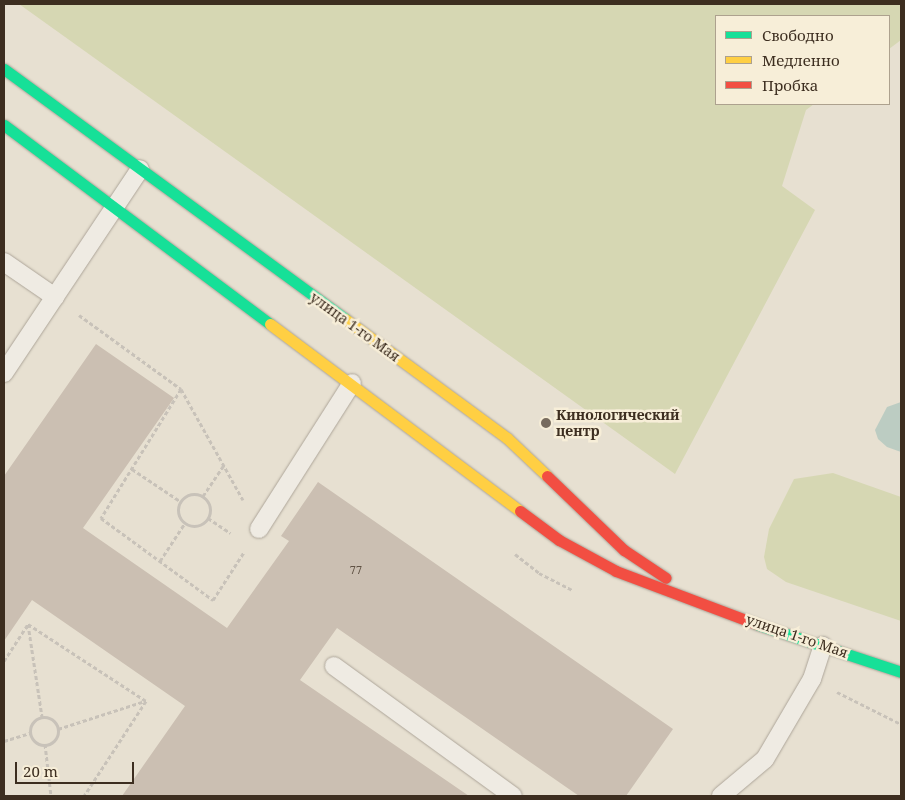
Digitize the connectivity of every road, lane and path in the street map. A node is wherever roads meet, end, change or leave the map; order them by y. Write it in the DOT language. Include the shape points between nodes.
graph roads {
  1 [pos="4,69"];
  2 [pos="4,125"];
  3 [pos="140,169"];
  4 [pos="116,206"];
  5 [pos="4,262"];
  6 [pos="54,297"];
  7 [pos="4,373"];
  8 [pos="352,383"];
  9 [pos="182,389"];
  10 [pos="224,465"];
  11 [pos="132,469"];
  12 [pos="203,496"];
  13 [pos="180,501"];
  14 [pos="185,523"];
  15 [pos="260,529"];
  16 [pos="160,561"];
  17 [pos="694,598"];
  18 [pos="28,624"];
  19 [pos="823,646"];
  20 [pos="4,661"];
  21 [pos="334,666"];
  22 [pos="901,672"];
  23 [pos="146,701"];
  24 [pos="42,717"];
  25 [pos="58,729"];
  26 [pos="30,732"];
  27 [pos="4,741"];
  28 [pos="45,744"];
  29 [pos="505,794"];
  30 [pos="51,796"];
  31 [pos="84,796"];
  32 [pos="721,796"];
  1 -- 3 [label="main road, улица 1-го Мая"];
  2 -- 4 [label="main road, улица 1-го Мая"];
  3 -- 4 [label="lane"];
  3 -- 17 [label="main road, улица 1-го Мая" via="507,438 624,550"];
  4 -- 6 [label="lane"];
  4 -- 8 [label="main road, улица 1-го Мая"];
  5 -- 6 [label="lane"];
  6 -- 7 [label="lane"];
  6 -- 9 [label="path"];
  8 -- 15 [label="lane"];
  8 -- 17 [label="main road, улица 1-го Мая" via="559,540 616,571"];
  9 -- 10 [label="path"];
  9 -- 11 [label="path"];
  10 -- 12 [label="path"];
  10 -- 15 [label="path"];
  11 -- 13 [label="path"];
  11 -- 16 [label="path" via="101,518"];
  12 -- 13 [label="path" via="191,494"];
  12 -- 14 [label="path" via="210,506 208,518 197,525"];
  13 -- 14 [label="path" via="178,513"];
  14 -- 16 [label="path"];
  15 -- 16 [label="path" via="213,600"];
  17 -- 19 [label="main road, улица 1-го Мая"];
  18 -- 20 [label="path"];
  18 -- 23 [label="path"];
  18 -- 24 [label="path"];
  19 -- 22 [label="main road, улица 1-го Мая"];
  19 -- 32 [label="lane" via="812,679 764,759"];
  21 -- 29 [label="lane"];
  23 -- 25 [label="path"];
  23 -- 31 [label="path"];
  24 -- 25 [label="path" via="55,722"];
  24 -- 26 [label="path" via="36,719"];
  25 -- 28 [label="path" via="57,736"];
  26 -- 27 [label="path"];
  26 -- 28 [label="path" via="38,744"];
  28 -- 30 [label="path"];
}
